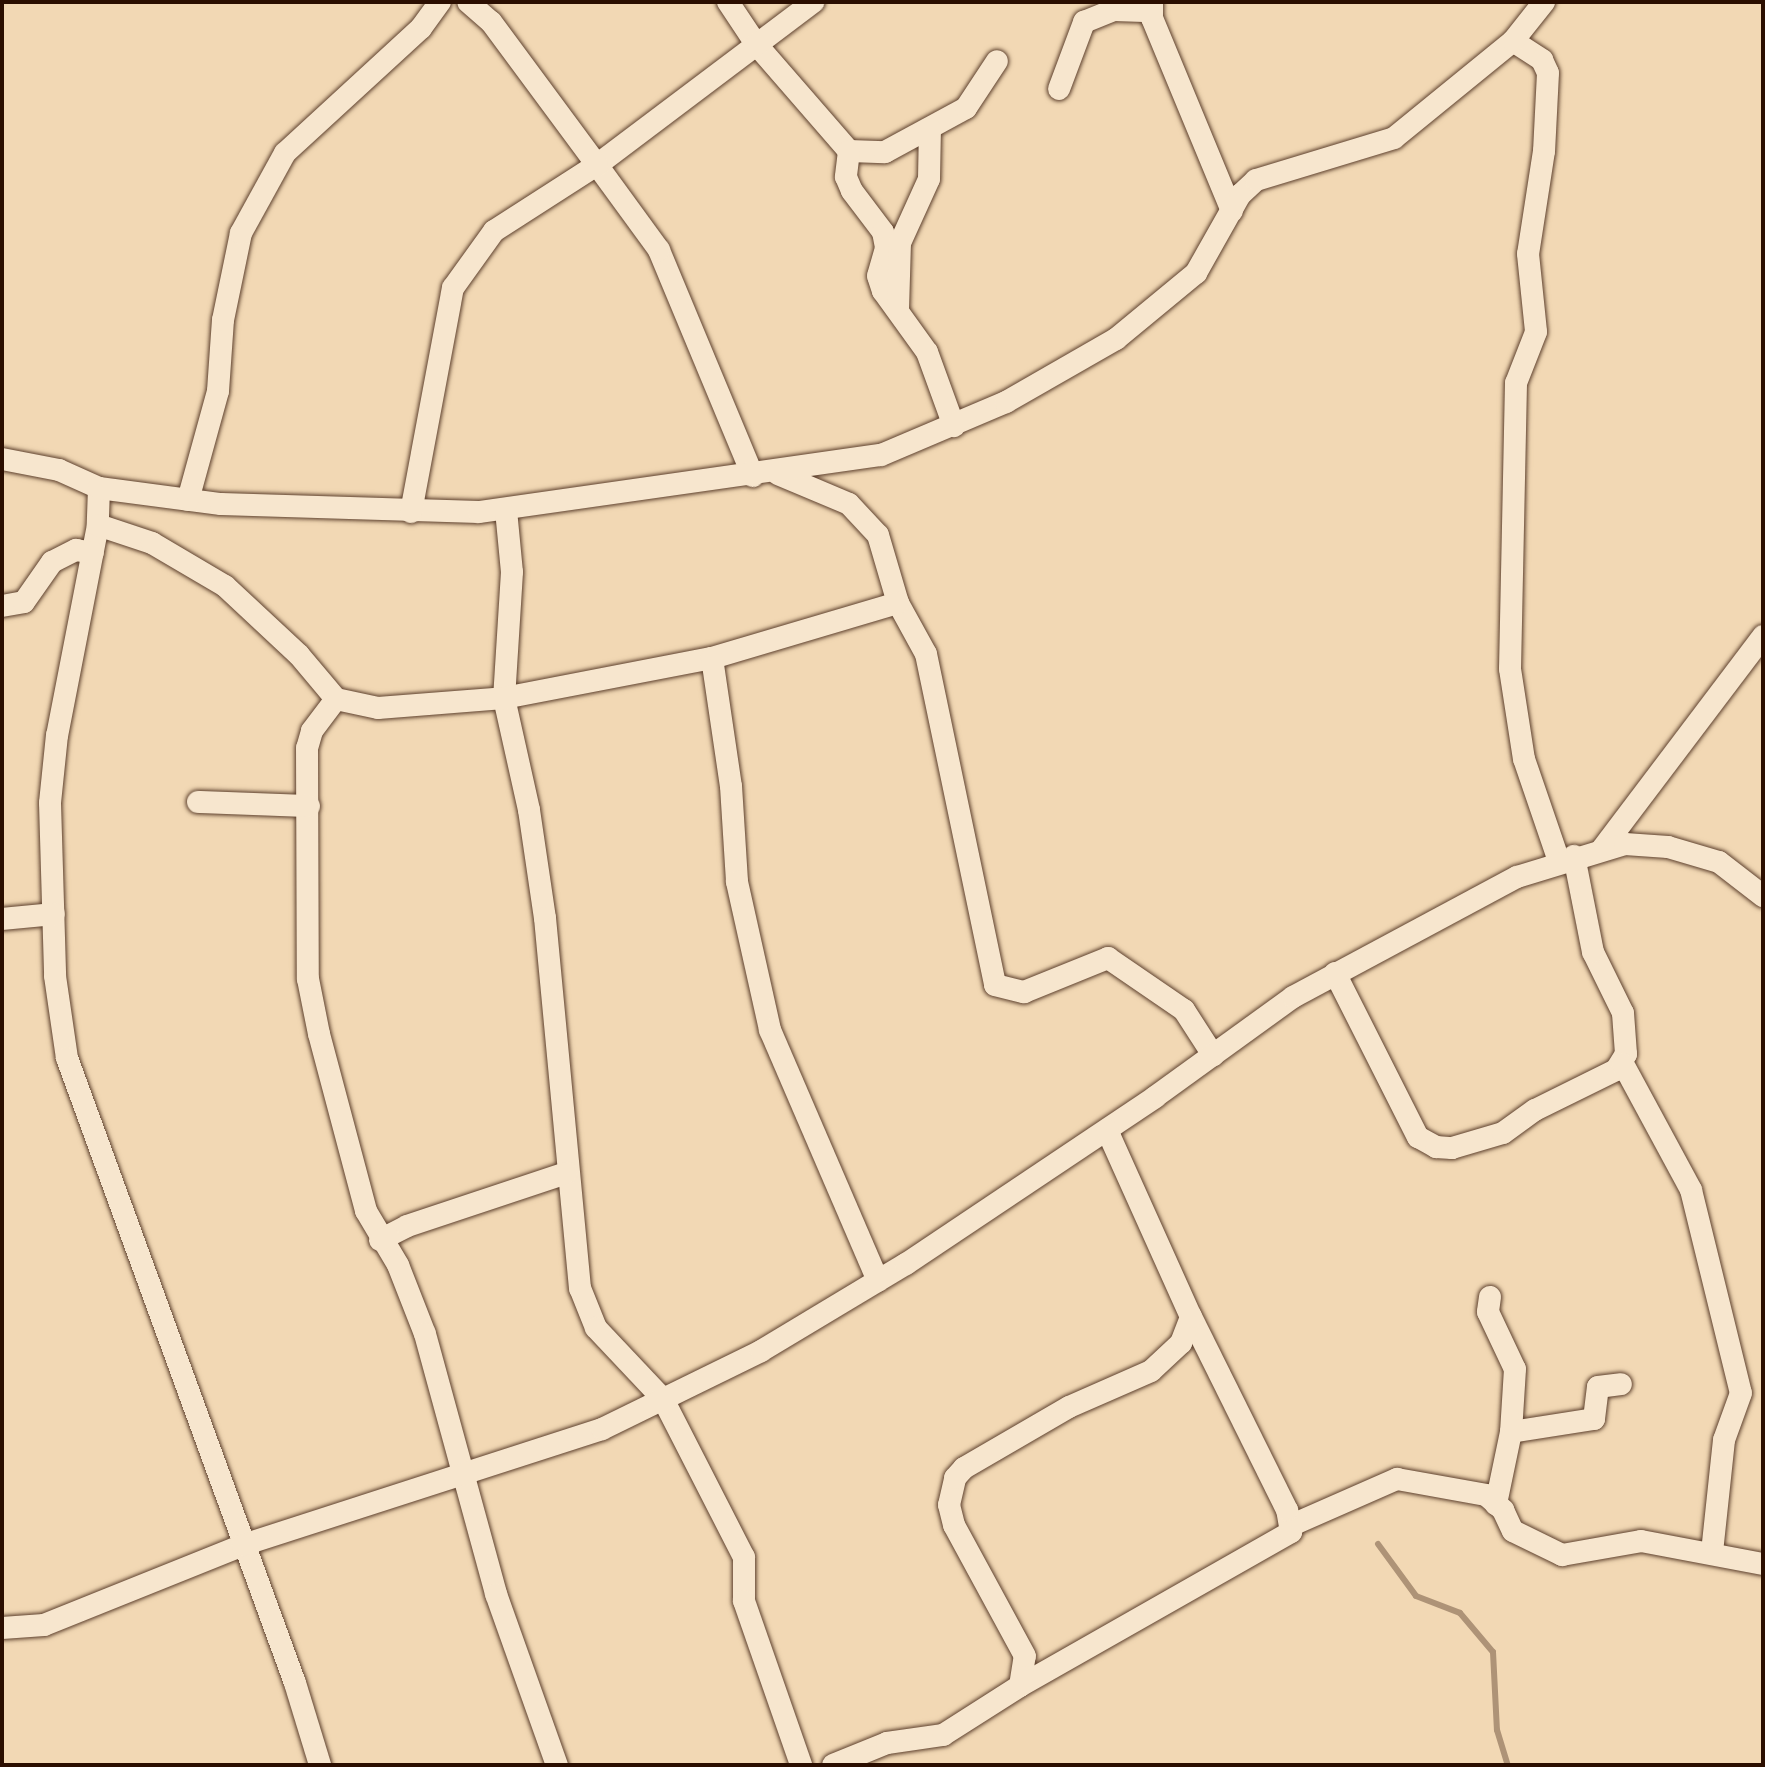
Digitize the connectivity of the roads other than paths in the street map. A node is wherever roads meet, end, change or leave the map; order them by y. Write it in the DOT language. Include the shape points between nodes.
graph roads {
  1 [pos="440,2"];
  2 [pos="468,2"];
  3 [pos="728,2"];
  4 [pos="813,2"];
  5 [pos="1544,2"];
  6 [pos="1152,6"];
  7 [pos="1513,41"];
  8 [pos="756,44"];
  9 [pos="997,61"];
  10 [pos="1059,89"];
  11 [pos="930,129"];
  12 [pos="849,151"];
  13 [pos="597,165"];
  14 [pos="1232,211"];
  15 [pos="898,310"];
  16 [pos="954,426"];
  17 [pos="2,459"];
  18 [pos="778,474"];
  19 [pos="753,476"];
  20 [pos="99,488"];
  21 [pos="188,500"];
  22 [pos="506,510"];
  23 [pos="411,512"];
  24 [pos="98,525"];
  25 [pos="93,553"];
  26 [pos="898,603"];
  27 [pos="2,606"];
  28 [pos="1763,636"];
  29 [pos="712,658"];
  30 [pos="504,698"];
  31 [pos="336,699"];
  32 [pos="198,802"];
  33 [pos="309,806"];
  34 [pos="1602,849"];
  35 [pos="1566,859"];
  36 [pos="1763,896"];
  37 [pos="54,914"];
  38 [pos="2,919"];
  39 [pos="1335,973"];
  40 [pos="1213,1055"];
  41 [pos="1623,1064"];
  42 [pos="1107,1130"];
  43 [pos="566,1173"];
  44 [pos="380,1240"];
  45 [pos="878,1281"];
  46 [pos="1490,1297"];
  47 [pos="1191,1317"];
  48 [pos="1621,1384"];
  49 [pos="663,1399"];
  50 [pos="1511,1432"];
  51 [pos="466,1475"];
  52 [pos="1496,1504"];
  53 [pos="1292,1525"];
  54 [pos="243,1545"];
  55 [pos="1712,1552"];
  56 [pos="1763,1564"];
  57 [pos="2,1628"];
  58 [pos="1020,1686"];
  59 [pos="320,1765"];
  60 [pos="557,1765"];
  61 [pos="801,1765"];
  62 [pos="833,1765"];
  1 -- 21 [label="street" via="421,28 285,153 241,233 223,320 218,391"];
  2 -- 13 [label="street" via="491,22"];
  3 -- 8 [label="street"];
  4 -- 8 [label="street"];
  5 -- 7 [label="street"];
  6 -- 10 [label="street" via="1114,10 1084,22"];
  6 -- 14 [label="street"];
  7 -- 14 [label="street" via="1394,138 1256,180"];
  7 -- 35 [label="street" via="1542,60 1548,84 1543,164 1528,254 1536,332 1516,383 1510,669 1524,759"];
  8 -- 12 [label="street"];
  8 -- 13 [label="street"];
  9 -- 11 [label="street" via="966,108"];
  11 -- 12 [label="street" via="885,152"];
  11 -- 15 [label="street" via="929,179 900,243"];
  12 -- 15 [label="street" via="846,177 883,232 886,248 878,276"];
  13 -- 19 [label="street" via="659,250"];
  13 -- 23 [label="street" via="494,231 453,288"];
  14 -- 16 [label="street" via="1196,273 1152,314 1075,363"];
  15 -- 16 [label="street" via="927,352"];
  16 -- 18 [label="street" via="881,455"];
  17 -- 20 [label="street" via="59,470"];
  18 -- 19 [label="street"];
  18 -- 26 [label="street" via="849,504 869,520"];
  19 -- 22 [label="street"];
  20 -- 21 [label="street"];
  20 -- 24 [label="street"];
  21 -- 23 [label="street"];
  22 -- 23 [label="street"];
  22 -- 30 [label="street" via="512,572"];
  24 -- 25 [label="street"];
  24 -- 31 [label="street" via="152,543 225,586 281,637"];
  25 -- 27 [label="street" via="76,550 52,562 24,602"];
  25 -- 37 [label="street" via="57,735 50,803"];
  26 -- 29 [label="street"];
  26 -- 40 [label="street" via="926,654 940,707 968,871 983,909 995,985 1024,992 1108,958 1184,1010"];
  28 -- 34 [label="street"];
  29 -- 30 [label="street"];
  29 -- 45 [label="street" via="731,786 737,882 770,1030"];
  30 -- 31 [label="street" via="378,708"];
  30 -- 43 [label="street" via="529,810 545,918"];
  31 -- 33 [label="street" via="312,731 307,748"];
  32 -- 33 [label="street"];
  33 -- 44 [label="street" via="308,979 347,1147"];
  34 -- 35 [label="street"];
  34 -- 36 [label="street" via="1625,844 1668,847 1719,862"];
  35 -- 39 [label="street" via="1487,891"];
  35 -- 41 [label="street" via="1593,952 1623,1013 1628,1043"];
  37 -- 38 [label="street"];
  37 -- 54 [label="street" via="55,976 67,1058"];
  39 -- 40 [label="street"];
  39 -- 41 [label="street" via="1400,1109 1418,1137 1436,1147 1465,1146 1503,1133"];
  40 -- 42 [label="street"];
  41 -- 55 [label="street" via="1691,1190 1741,1393 1724,1440"];
  42 -- 45 [label="street"];
  42 -- 47 [label="street"];
  43 -- 44 [label="street" via="407,1226"];
  43 -- 49 [label="street" via="580,1288 596,1328"];
  44 -- 51 [label="street" via="398,1265 425,1334"];
  45 -- 49 [label="street" via="761,1351"];
  46 -- 50 [label="street" via="1488,1312 1515,1369"];
  47 -- 53 [label="street"];
  47 -- 58 [label="street" via="1181,1343 1151,1371 1069,1407 955,1478 949,1505 954,1525 1025,1656"];
  48 -- 50 [label="street" via="1598,1387 1594,1419"];
  49 -- 51 [label="street" via="602,1429"];
  49 -- 61 [label="street" via="744,1557 744,1601"];
  50 -- 52 [label="street"];
  51 -- 54 [label="street"];
  51 -- 60 [label="street" via="496,1594"];
  52 -- 53 [label="street" via="1486,1495 1397,1479"];
  52 -- 55 [label="street" via="1513,1531 1562,1555 1641,1541"];
  53 -- 58 [label="street" via="1279,1543"];
  54 -- 57 [label="street" via="44,1625"];
  54 -- 59 [label="street"];
  55 -- 56 [label="street"];
  58 -- 62 [label="street" via="943,1735 887,1743"];
}
